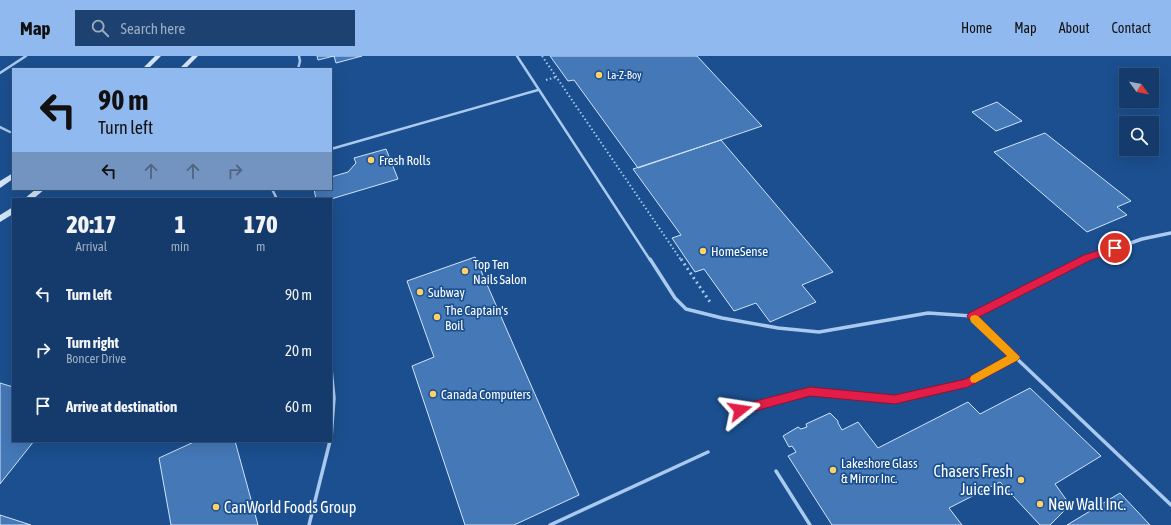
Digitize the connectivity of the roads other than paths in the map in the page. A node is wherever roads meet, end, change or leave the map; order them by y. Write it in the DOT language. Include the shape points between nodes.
graph roads {
  1 [pos="26,56"];
  2 [pos="158,56"];
  3 [pos="195,56"];
  4 [pos="299,56"];
  5 [pos="517,56"];
  6 [pos="146,68"];
  7 [pos="183,68"];
  8 [pos="298,68"];
  9 [pos="0,73"];
  10 [pos="538,90"];
  11 [pos="0,127"];
  12 [pos="10,132"];
  13 [pos="332,149"];
  14 [pos="12,177"];
  15 [pos="0,185"];
  16 [pos="40,190"];
  17 [pos="29,198"];
  18 [pos="12,211"];
  19 [pos="0,220"];
  20 [pos="1171,233"];
  21 [pos="972,316"];
  22 [pos="1015,357"];
  23 [pos="332,384"];
  24 [pos="333,398"];
  25 [pos="740,410"];
  26 [pos="332,419"];
  27 [pos="330,442"];
  28 [pos="708,452"];
  29 [pos="776,471"];
  30 [pos="1171,505"];
  31 [pos="309,525"];
  32 [pos="550,525"];
  33 [pos="810,525"];
  1 -- 9 [label="lane"];
  2 -- 6 [label="main road"];
  3 -- 7 [label="main road"];
  4 -- 8 [label="lane"];
  5 -- 10 [label="lane"];
  10 -- 13 [label="lane"];
  10 -- 21 [label="lane" via="675,298 686,308 722,318 819,332 928,313"];
  11 -- 12 [label="lane"];
  14 -- 15 [label="main road"];
  16 -- 17 [label="main road"];
  18 -- 19 [label="main road"];
  20 -- 21 [label="street" via="1142,239 1088,257"];
  21 -- 22 [label="lane"];
  22 -- 25 [label="lane" via="968,383 895,399 810,392"];
  22 -- 30 [label="lane"];
  23 -- 24 [label="lane"];
  24 -- 26 [label="lane"];
  27 -- 31 [label="lane"];
  28 -- 32 [label="lane"];
  29 -- 33 [label="lane"];
}
